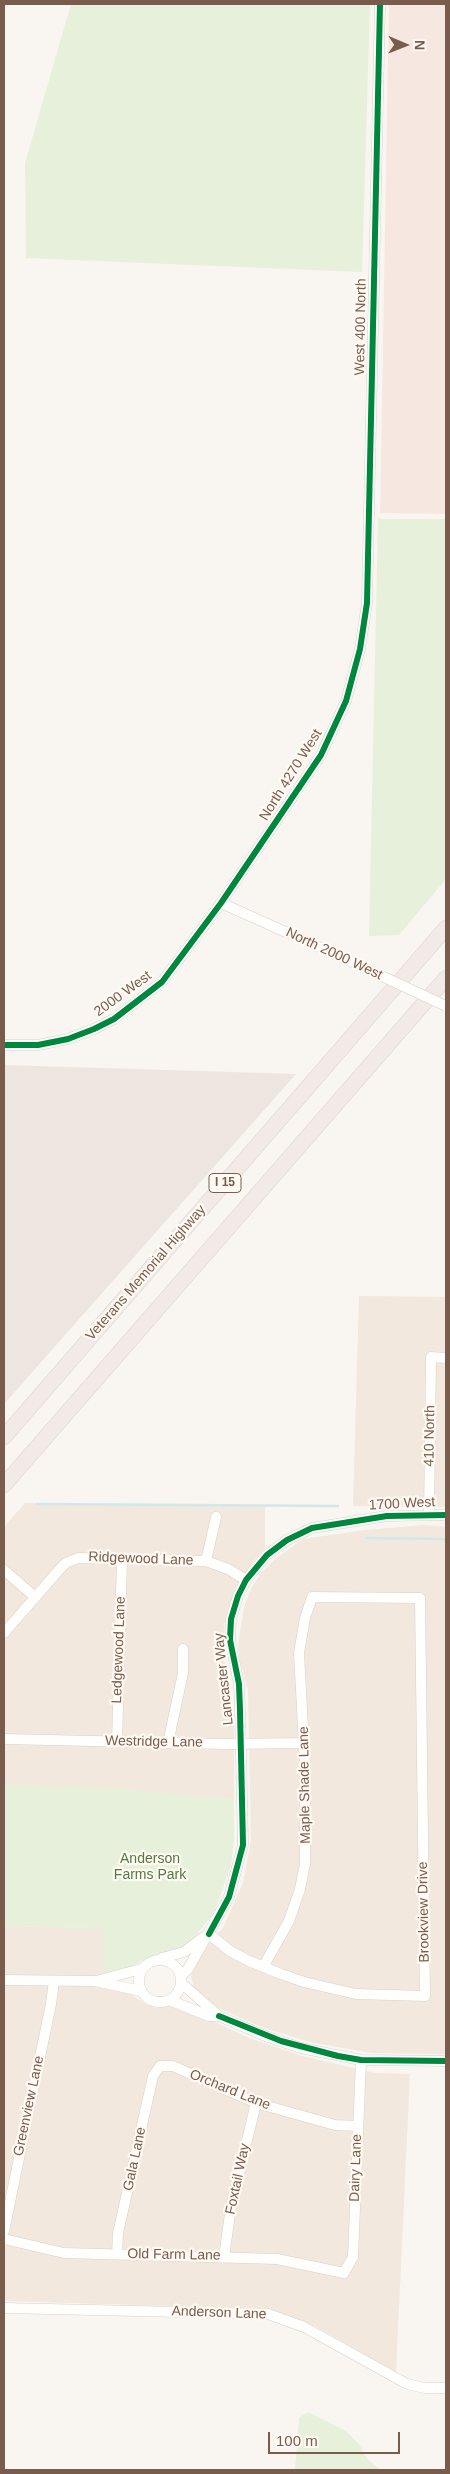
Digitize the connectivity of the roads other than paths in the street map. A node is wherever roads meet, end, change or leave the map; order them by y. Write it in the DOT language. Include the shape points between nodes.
graph roads {
  1 [pos="380,4"];
  2 [pos="360,649"];
  3 [pos="221,903"];
  4 [pos="446,928"];
  5 [pos="446,978"];
  6 [pos="446,1006"];
  7 [pos="4,1045"];
  8 [pos="446,1358"];
  9 [pos="4,1437"];
  10 [pos="4,1485"];
  11 [pos="429,1514"];
  12 [pos="446,1515"];
  13 [pos="216,1518"];
  14 [pos="358,1519"];
  15 [pos="122,1558"];
  16 [pos="206,1561"];
  17 [pos="4,1570"];
  18 [pos="246,1580"];
  19 [pos="35,1597"];
  20 [pos="312,1597"];
  21 [pos="4,1633"];
  22 [pos="183,1649"];
  23 [pos="4,1739"];
  24 [pos="117,1742"];
  25 [pos="168,1743"];
  26 [pos="305,1743"];
  27 [pos="242,1744"];
  28 [pos="209,1934"];
  29 [pos="159,1959"];
  30 [pos="263,1967"];
  31 [pos="141,1969"];
  32 [pos="4,1980"];
  33 [pos="181,1980"];
  34 [pos="54,1981"];
  35 [pos="95,1981"];
  36 [pos="141,1991"];
  37 [pos="170,2000"];
  38 [pos="219,2016"];
  39 [pos="361,2060"];
  40 [pos="446,2061"];
  41 [pos="160,2066"];
  42 [pos="256,2103"];
  43 [pos="358,2126"];
  44 [pos="4,2231"];
  45 [pos="4,2239"];
  46 [pos="117,2254"];
  47 [pos="224,2257"];
  48 [pos="344,2273"];
  49 [pos="4,2308"];
  50 [pos="446,2388"];
  1 -- 2 [label="street, West 400 North" via="368,593"];
  2 -- 3 [label="street, North 4270 West" via="346,701 321,755"];
  3 -- 6 [label="street, North 2000 West, bridge"];
  3 -- 7 [label="street, 2000 West" via="162,982 114,1019 68,1038 38,1045"];
  4 -- 9 [label="highway, Veterans Memorial Highway / I 15"];
  5 -- 10 [label="highway, I 15"];
  8 -- 11 [label="street, 410 North" via="431,1357"];
  11 -- 12 [label="street, 1700 West"];
  11 -- 14 [label="street, 1700 West"];
  13 -- 16 [label="street"];
  14 -- 18 [label="street, Lancaster Way" via="312,1528 287,1540 267,1555"];
  15 -- 16 [label="street, Ridgewood Lane"];
  15 -- 19 [label="street, Ridgewood Lane" via="84,1557 72,1560 58,1570"];
  15 -- 24 [label="street, Ledgewood Lane"];
  16 -- 18 [label="street, Ridgewood Lane"];
  17 -- 19 [label="street"];
  18 -- 27 [label="street, Lancaster Way" via="231,1619 230,1640 238,1684"];
  19 -- 21 [label="street, Ridgewood Lane"];
  20 -- 26 [label="street, Maple Shade Lane" via="299,1653"];
  20 -- 30 [label="street, Brookview Drive" via="420,1598 425,1996 356,1994 304,1982"];
  22 -- 25 [label="street" via="182,1678"];
  23 -- 24 [label="street, Westridge Lane"];
  24 -- 25 [label="street, Westridge Lane"];
  25 -- 27 [label="street, Westridge Lane"];
  26 -- 27 [label="street, Westridge Lane"];
  26 -- 30 [label="street, Maple Shade Lane" via="305,1864 289,1921"];
  27 -- 28 [label="street, Lancaster Way" via="243,1845 229,1897"];
  28 -- 29 [label="street, Lancaster Way" via="184,1952"];
  28 -- 30 [label="street, Brookview Drive" via="230,1951"];
  28 -- 33 [label="street, Lancaster Way"];
  29 -- 31 [label="street" via="152,1960"];
  29 -- 33 [label="street" via="170,1962 179,1970"];
  31 -- 35 [label="street"];
  31 -- 36 [label="street" via="138,1980"];
  32 -- 34 [label="street"];
  33 -- 37 [label="street"];
  33 -- 38 [label="street"];
  34 -- 35 [label="street"];
  34 -- 44 [label="street, Greenview Lane"];
  35 -- 36 [label="street"];
  36 -- 37 [label="street" via="150,2000"];
  37 -- 38 [label="street" via="209,2016"];
  38 -- 39 [label="street" via="281,2042"];
  39 -- 40 [label="street"];
  39 -- 43 [label="street, Dairy Lane"];
  41 -- 42 [label="street, Orchard Lane" via="173,2066"];
  41 -- 46 [label="street, Gala Lane" via="152,2076 118,2233"];
  42 -- 43 [label="street, Orchard Lane" via="335,2125"];
  42 -- 47 [label="street, Foxtail Way" via="231,2207"];
  43 -- 48 [label="street, Dairy Lane" via="353,2257"];
  45 -- 46 [label="street, Old Farm Lane" via="58,2252"];
  46 -- 47 [label="street, Old Farm Lane"];
  47 -- 48 [label="street, Old Farm Lane" via="277,2259"];
  49 -- 50 [label="street, Anderson Lane" via="268,2314 304,2327 407,2384"];
}
